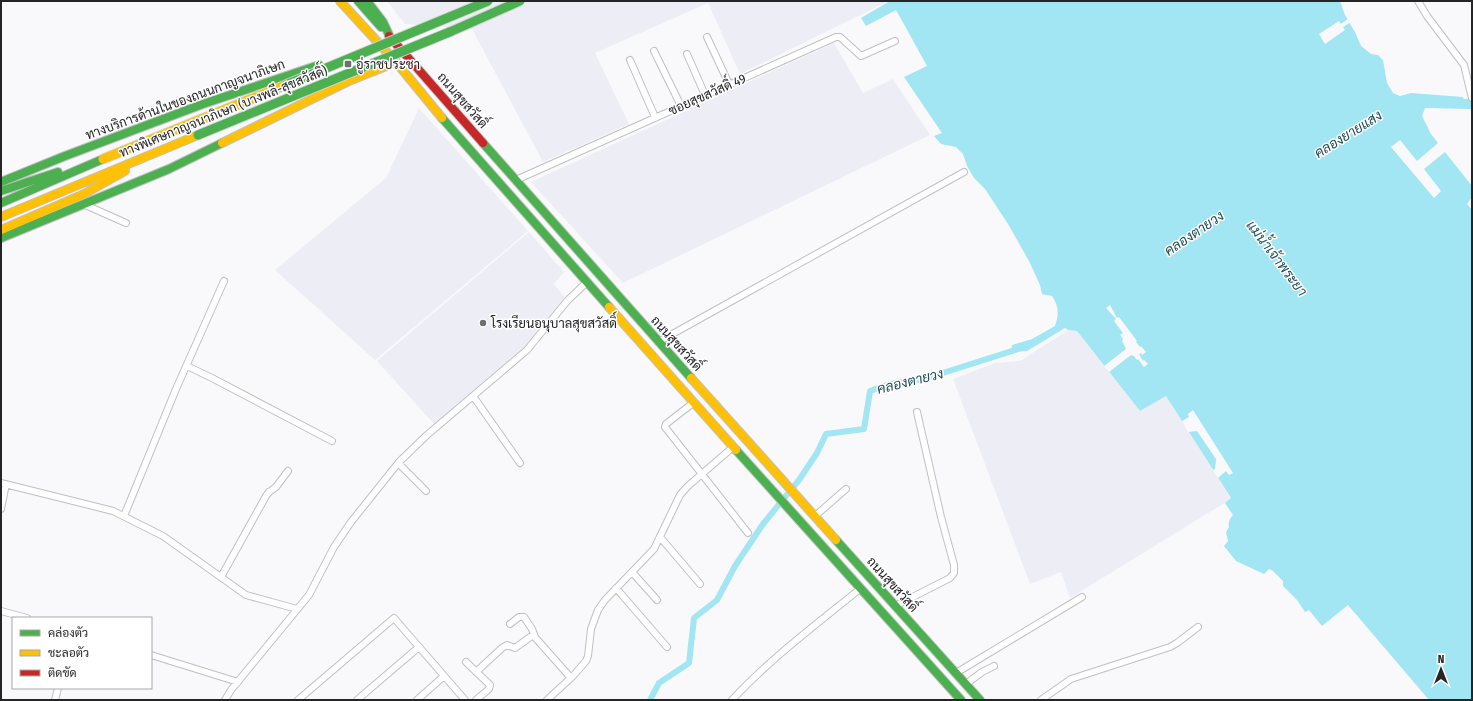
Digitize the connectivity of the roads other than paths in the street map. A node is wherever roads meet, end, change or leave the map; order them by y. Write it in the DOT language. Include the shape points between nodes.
graph roads {
  1 [pos="340,1"];
  2 [pos="358,1"];
  3 [pos="369,1"];
  4 [pos="488,1"];
  5 [pos="520,1"];
  6 [pos="1418,1"];
  7 [pos="390,37"];
  8 [pos="707,37"];
  9 [pos="895,41"];
  10 [pos="378,42"];
  11 [pos="654,51"];
  12 [pos="687,54"];
  13 [pos="630,60"];
  14 [pos="396,62"];
  15 [pos="729,84"];
  16 [pos="705,95"];
  17 [pos="1472,98"];
  18 [pos="680,106"];
  19 [pos="655,117"];
  20 [pos="147,156"];
  21 [pos="103,159"];
  22 [pos="964,172"];
  23 [pos="516,180"];
  24 [pos="1,182"];
  25 [pos="1,191"];
  26 [pos="1,203"];
  27 [pos="83,204"];
  28 [pos="1,217"];
  29 [pos="126,223"];
  30 [pos="1,230"];
  31 [pos="1,238"];
  32 [pos="224,281"];
  33 [pos="588,282"];
  34 [pos="658,342"];
  35 [pos="187,366"];
  36 [pos="473,396"];
  37 [pos="694,403"];
  38 [pos="917,412"];
  39 [pos="744,437"];
  40 [pos="332,441"];
  41 [pos="733,447"];
  42 [pos="398,463"];
  43 [pos="520,463"];
  44 [pos="288,471"];
  45 [pos="702,474"];
  46 [pos="4,484"];
  47 [pos="846,489"];
  48 [pos="426,491"];
  49 [pos="1,509"];
  50 [pos="124,516"];
  51 [pos="814,516"];
  52 [pos="748,533"];
  53 [pos="660,537"];
  54 [pos="632,572"];
  55 [pos="221,577"];
  56 [pos="700,584"];
  57 [pos="616,588"];
  58 [pos="861,588"];
  59 [pos="1082,597"];
  60 [pos="657,600"];
  61 [pos="896,606"];
  62 [pos="297,609"];
  63 [pos="1,611"];
  64 [pos="23,617"];
  65 [pos="510,624"];
  66 [pos="1198,627"];
  67 [pos="535,637"];
  68 [pos="419,647"];
  69 [pos="667,647"];
  70 [pos="152,654"];
  71 [pos="466,662"];
  72 [pos="994,666"];
  73 [pos="476,672"];
  74 [pos="956,673"];
  75 [pos="444,676"];
  76 [pos="571,678"];
  77 [pos="238,682"];
  78 [pos="966,684"];
  79 [pos="58,689"];
  80 [pos="54,700"];
  81 [pos="225,700"];
  82 [pos="298,700"];
  83 [pos="357,700"];
  84 [pos="417,700"];
  85 [pos="465,700"];
  86 [pos="476,700"];
  87 [pos="547,700"];
  88 [pos="732,700"];
  89 [pos="961,700"];
  90 [pos="980,700"];
  91 [pos="1041,700"];
  1 -- 10 [label="main road, ถนนสุขสวัสดิ์"];
  2 -- 7 [label="main road, ถนนสุขสวัสดิ์"];
  3 -- 7 [label="main road"];
  4 -- 21 [label="main road, ทางพิเศษกาญจนาภิเษก (บางพลี-สุขสวัสดิ์), bridge"];
  5 -- 20 [label="main road, ทางพิเศษกาญจนาภิเษก (บางพลี-สุขสวัสดิ์), bridge" via="452,32"];
  6 -- 17 [label="street" via="1464,65"];
  7 -- 10 [label="main road, ทางบริการด้านในของถนนกาญจนาภิเษก"];
  7 -- 23 [label="main road, ถนนสุขสวัสดิ์"];
  8 -- 15 [label="street"];
  9 -- 15 [label="street, ซอยสุขสวัสดิ์ 49" via="861,56 840,37 836,37"];
  10 -- 14 [label="main road, ถนนสุขสวัสดิ์"];
  10 -- 24 [label="main road, ทางบริการด้านในของถนนกาญจนาภิเษก" via="313,68 195,107"];
  11 -- 18 [label="street"];
  12 -- 16 [label="street"];
  13 -- 19 [label="street"];
  14 -- 27 [label="main road" via="351,80 169,169"];
  14 -- 33 [label="main road, ถนนสุขสวัสดิ์" via="436,111"];
  15 -- 16 [label="street, ซอยสุขสวัสดิ์ 49"];
  16 -- 18 [label="street, ซอยสุขสวัสดิ์ 49"];
  18 -- 19 [label="street, ซอยสุขสวัสดิ์ 49"];
  19 -- 23 [label="street, ซอยสุขสวัสดิ์ 49"];
  20 -- 28 [label="main road, ทางพิเศษกาญจนาภิเษก (บางพลี-สุขสวัสดิ์)"];
  20 -- 30 [label="main road" via="97,188"];
  21 -- 25 [label="main road"];
  21 -- 26 [label="main road, ทางพิเศษกาญจนาภิเษก (บางพลี-สุขสวัสดิ์)"];
  22 -- 34 [label="street"];
  23 -- 34 [label="main road, ถนนสุขสวัสดิ์"];
  27 -- 29 [label="street"];
  27 -- 31 [label="main road"];
  32 -- 35 [label="street"];
  33 -- 36 [label="street" via="568,300 527,350"];
  33 -- 37 [label="main road, ถนนสุขสวัสดิ์"];
  34 -- 39 [label="main road, ถนนสุขสวัสดิ์"];
  35 -- 40 [label="street"];
  35 -- 50 [label="street"];
  36 -- 42 [label="street"];
  36 -- 43 [label="street"];
  37 -- 41 [label="main road, ถนนสุขสวัสดิ์"];
  37 -- 45 [label="street" via="665,427"];
  38 -- 61 [label="street" via="954,573 950,578"];
  39 -- 41 [label="main road"];
  39 -- 51 [label="main road, ถนนสุขสวัสดิ์"];
  41 -- 45 [label="street"];
  41 -- 58 [label="main road, ถนนสุขสวัสดิ์"];
  42 -- 48 [label="street"];
  42 -- 62 [label="street" via="351,522 334,547 309,595"];
  44 -- 55 [label="street" via="266,496"];
  45 -- 52 [label="street"];
  45 -- 53 [label="street" via="680,495"];
  46 -- 49 [label="street"];
  46 -- 50 [label="street" via="106,508"];
  47 -- 51 [label="street"];
  50 -- 55 [label="street" via="163,536"];
  51 -- 61 [label="main road, ถนนสุขสวัสดิ์"];
  53 -- 54 [label="street" via="654,550"];
  53 -- 56 [label="street"];
  54 -- 57 [label="street"];
  54 -- 60 [label="street"];
  55 -- 62 [label="street" via="246,595"];
  57 -- 69 [label="street"];
  57 -- 76 [label="street" via="598,610 591,629 588,656"];
  58 -- 88 [label="street" via="777,656"];
  58 -- 89 [label="main road, ถนนสุขสวัสดิ์"];
  59 -- 74 [label="street"];
  61 -- 74 [label="main road, ถนนสุขสวัสดิ์"];
  62 -- 77 [label="street"];
  63 -- 64 [label="street"];
  65 -- 67 [label="street" via="519,617 524,617"];
  66 -- 91 [label="street" via="1170,647 1070,679"];
  67 -- 73 [label="street" via="531,636 515,648 507,645"];
  67 -- 76 [label="street"];
  68 -- 75 [label="street"];
  68 -- 82 [label="street" via="394,618"];
  68 -- 83 [label="street"];
  70 -- 77 [label="street"];
  71 -- 73 [label="street"];
  72 -- 78 [label="street"];
  73 -- 86 [label="street" via="490,685 490,688"];
  74 -- 78 [label="main road, ถนนสุขสวัสดิ์"];
  75 -- 84 [label="street"];
  75 -- 85 [label="street"];
  76 -- 87 [label="street"];
  77 -- 81 [label="street"];
  78 -- 90 [label="main road, ถนนสุขสวัสดิ์"];
  79 -- 80 [label="street"];
}
